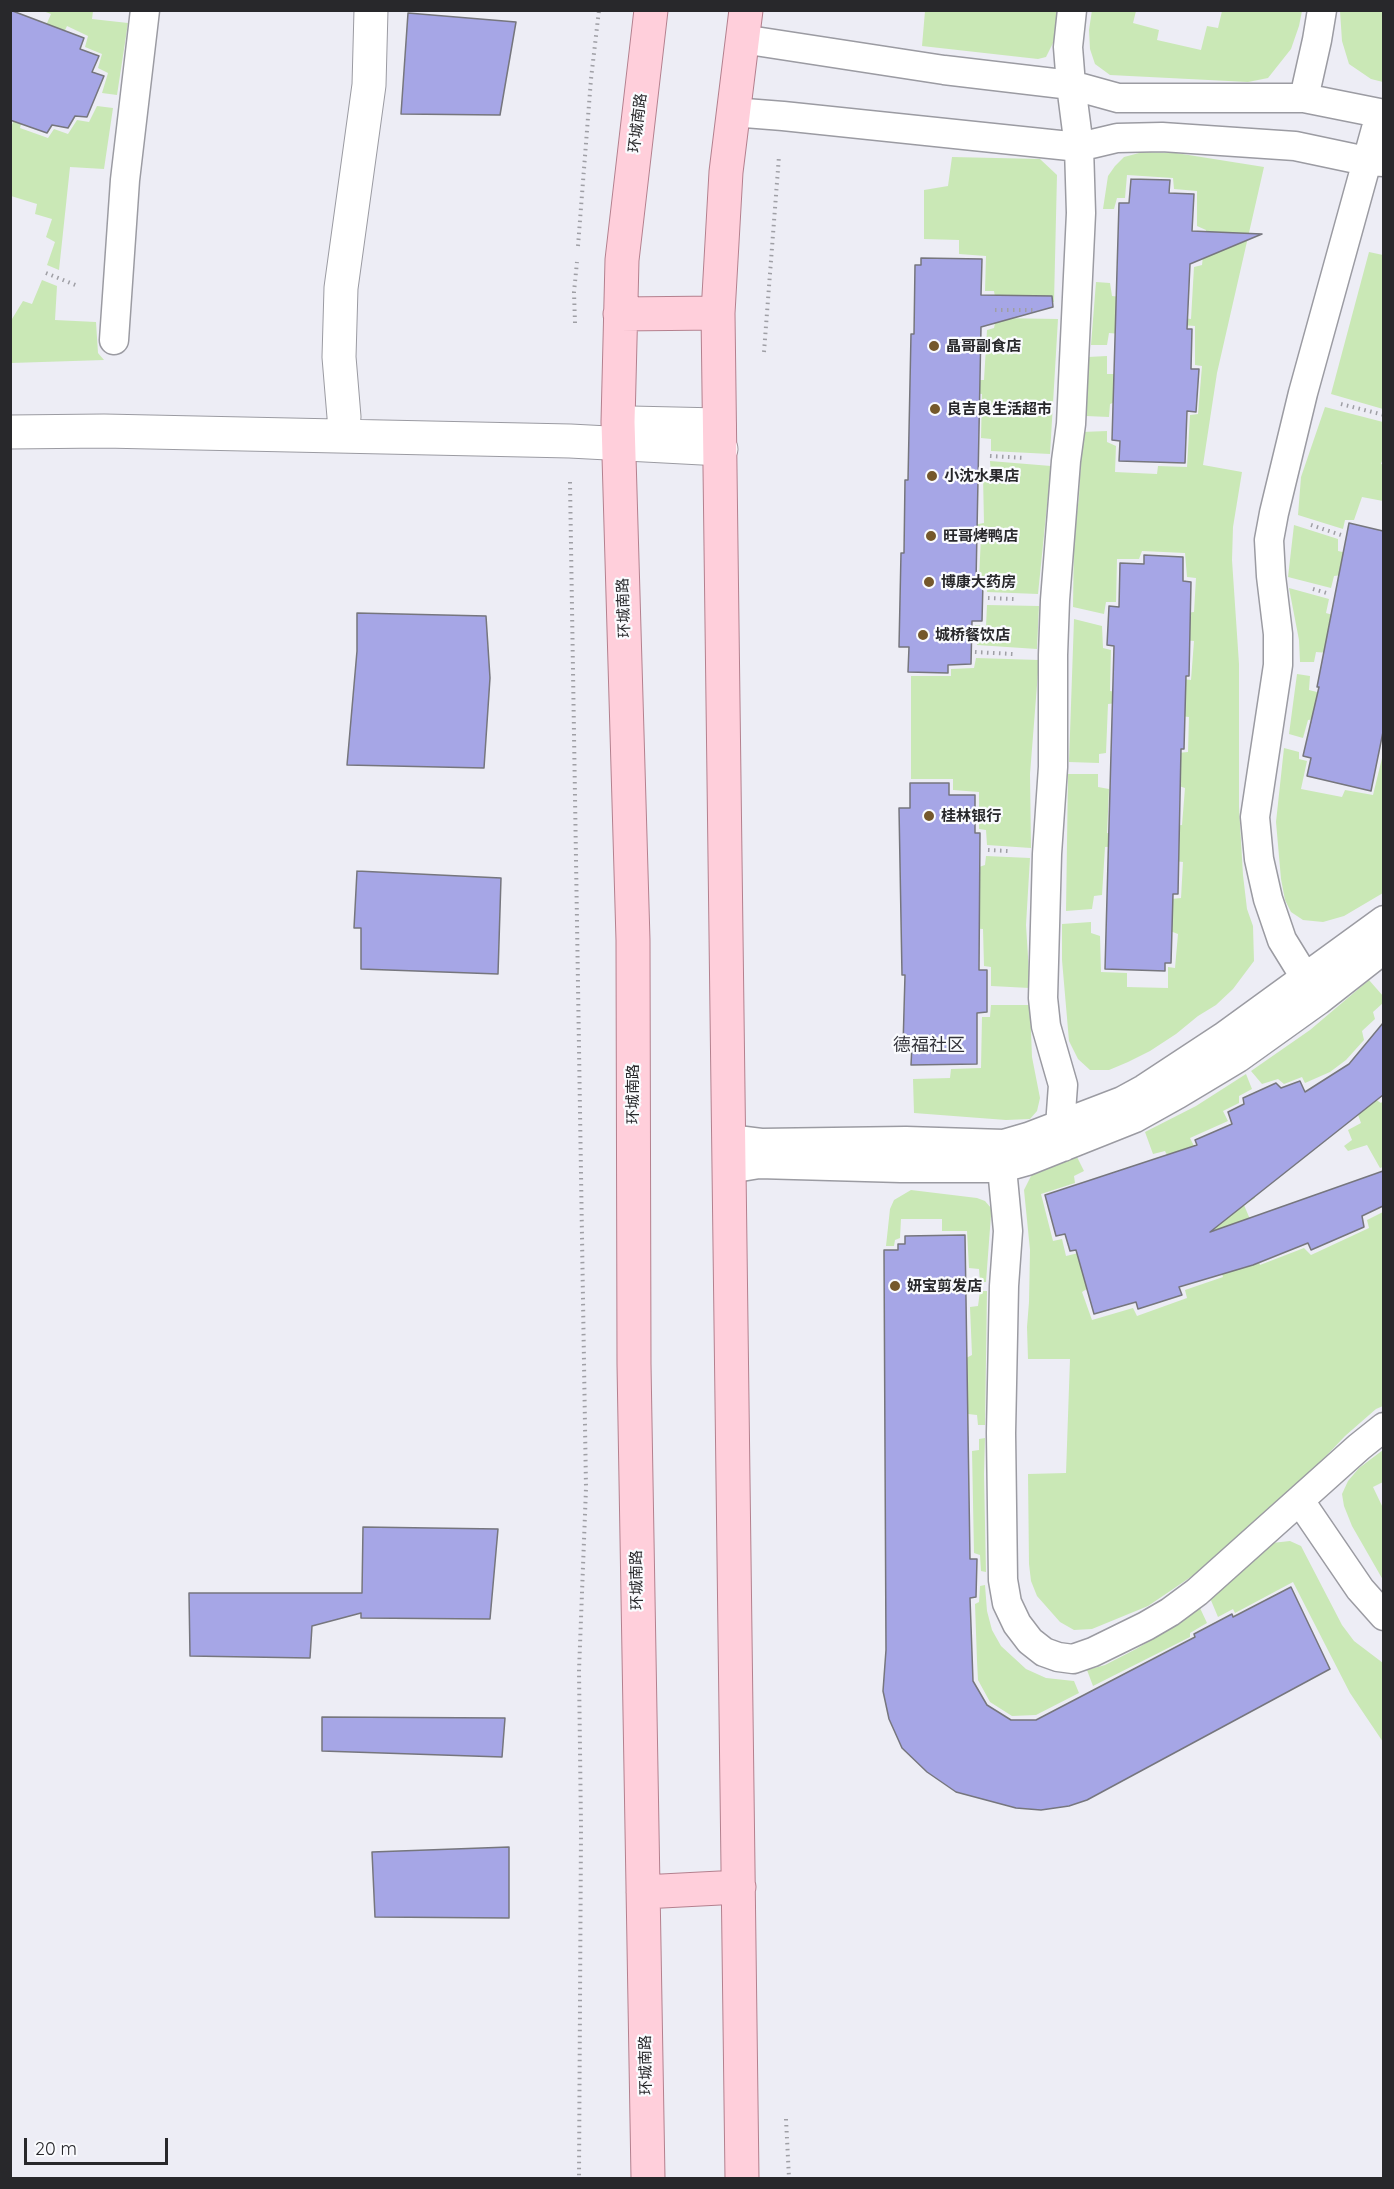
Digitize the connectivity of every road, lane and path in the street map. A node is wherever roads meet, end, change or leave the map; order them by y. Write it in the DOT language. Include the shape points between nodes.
graph roads {
  1 [pos="145,10"];
  2 [pos="371,10"];
  3 [pos="599,10"];
  4 [pos="651,10"];
  5 [pos="1072,10"];
  6 [pos="1322,10"];
  7 [pos="744,25"];
  8 [pos="1071,85"];
  9 [pos="1304,98"];
  10 [pos="732,112"];
  11 [pos="1382,114"];
  12 [pos="1079,147"];
  13 [pos="1375,161"];
  14 [pos="578,248"];
  15 [pos="577,258"];
  16 [pos="718,313"];
  17 [pos="620,314"];
  18 [pos="576,327"];
  19 [pos="114,340"];
  20 [pos="10,412"];
  21 [pos="344,417"];
  22 [pos="10,432"];
  23 [pos="618,433"];
  24 [pos="720,437"];
  25 [pos="570,481"];
  26 [pos="1383,920"];
  27 [pos="1383,949"];
  28 [pos="1312,989"];
  29 [pos="1061,1137"];
  30 [pos="729,1154"];
  31 [pos="1003,1156"];
  32 [pos="1383,1427"];
  33 [pos="1300,1501"];
  34 [pos="1383,1616"];
  35 [pos="739,1887"];
  36 [pos="643,1892"];
  37 [pos="579,2178"];
  38 [pos="648,2178"];
  39 [pos="742,2178"];
  1 -- 19 [label="lane" via="125,180"];
  2 -- 21 [label="street" via="369,85 341,288 339,357"];
  3 -- 14 [label="path"];
  4 -- 17 [label="main road, 环城南路" via="622,260"];
  5 -- 8 [label="lane" via="1068,47"];
  6 -- 9 [label="lane"];
  7 -- 8 [label="lane" via="944,70"];
  7 -- 10 [label="main road"];
  8 -- 9 [label="lane" via="1118,98"];
  8 -- 12 [label="lane"];
  9 -- 11 [label="lane"];
  10 -- 12 [label="lane"];
  10 -- 16 [label="main road"];
  11 -- 13 [label="lane"];
  12 -- 13 [label="lane" via="1117,138 1162,137 1295,146"];
  12 -- 29 [label="lane" via="1081,213 1071,424 1053,655 1053,767 1043,998 1046,1026 1063,1085"];
  13 -- 28 [label="lane" via="1303,393 1269,540 1278,665 1255,817 1259,859 1282,940"];
  15 -- 18 [label="path"];
  16 -- 17 [label="main road"];
  16 -- 24 [label="main road"];
  17 -- 23 [label="main road, 环城南路"];
  20 -- 21 [label="street"];
  21 -- 23 [label="street" via="570,419"];
  22 -- 23 [label="street" via="570,441"];
  23 -- 24 [label="street"];
  23 -- 36 [label="main road, 环城南路" via="633,940 634,1364"];
  24 -- 30 [label="main road"];
  25 -- 37 [label="path" via="586,1488 579,1671"];
  26 -- 28 [label="lane"];
  27 -- 28 [label="lane"];
  28 -- 29 [label="lane" via="1238,1058 1178,1094 1135,1118"];
  29 -- 31 [label="lane" via="1027,1161"];
  30 -- 31 [label="lane" via="759,1164 901,1168"];
  30 -- 35 [label="main road"];
  31 -- 33 [label="lane" via="1008,1231 1001,1433 1003,1580 1007,1603 1030,1641 1044,1652 1073,1659 1146,1626 1197,1592"];
  32 -- 33 [label="lane"];
  33 -- 34 [label="lane"];
  35 -- 36 [label="main road"];
  35 -- 39 [label="main road"];
  36 -- 38 [label="main road, 环城南路"];
}
